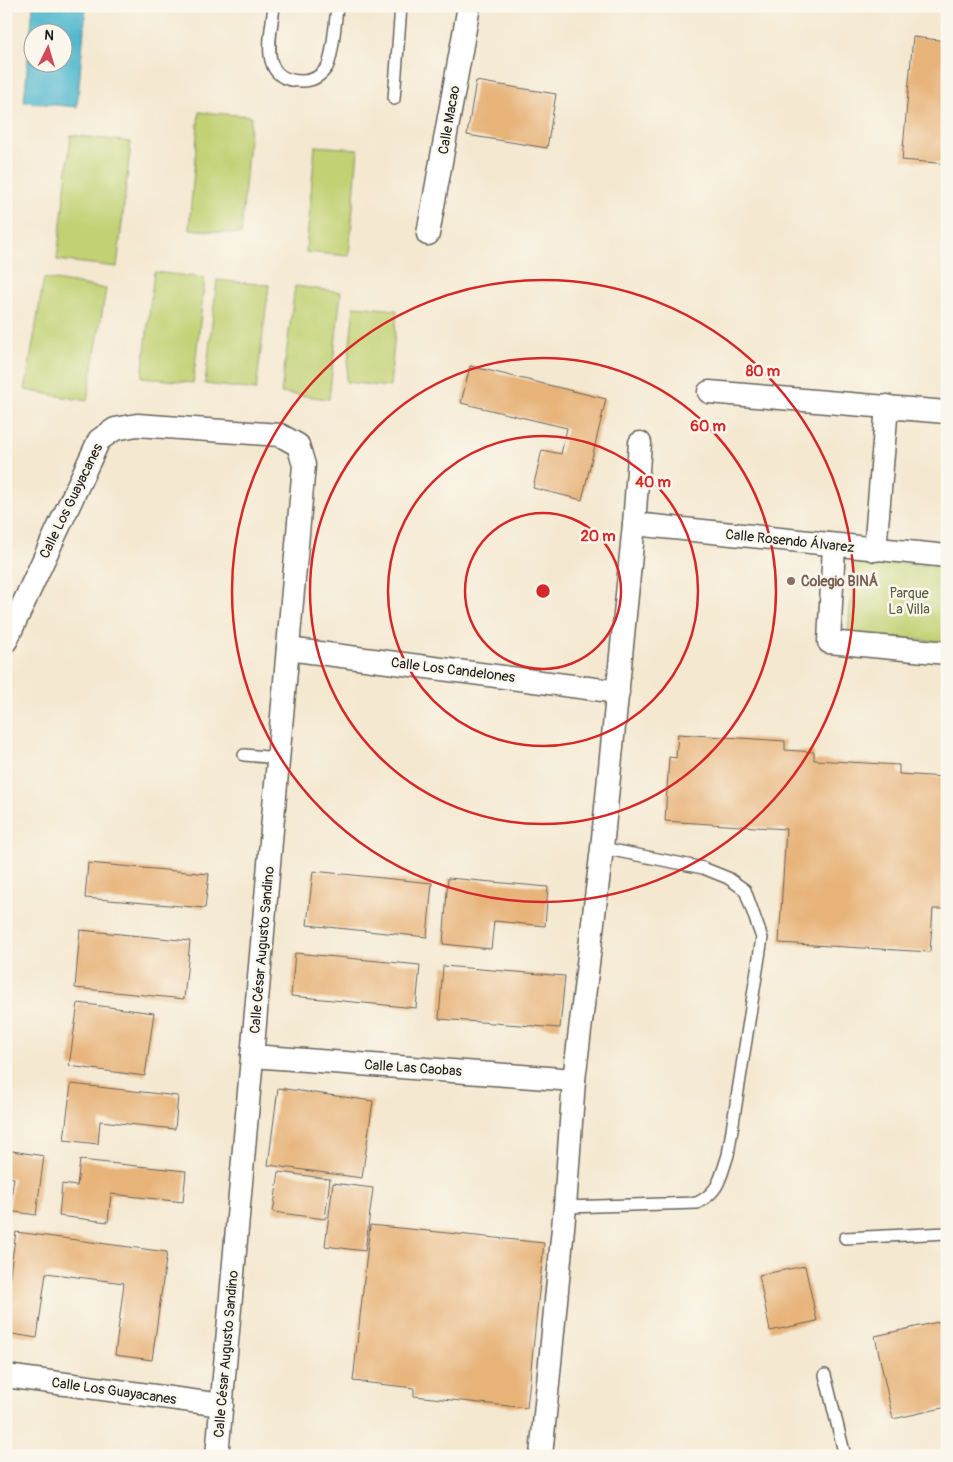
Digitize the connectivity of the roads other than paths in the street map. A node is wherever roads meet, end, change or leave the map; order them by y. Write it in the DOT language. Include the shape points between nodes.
graph roads {
  1 [pos="274,6"];
  2 [pos="337,6"];
  3 [pos="401,6"];
  4 [pos="469,6"];
  5 [pos="394,100"];
  6 [pos="428,234"];
  7 [pos="709,392"];
  8 [pos="887,406"];
  9 [pos="946,412"];
  10 [pos="640,443"];
  11 [pos="298,446"];
  12 [pos="634,524"];
  13 [pos="834,546"];
  14 [pos="875,550"];
  15 [pos="947,556"];
  16 [pos="6,641"];
  17 [pos="288,649"];
  18 [pos="947,653"];
  19 [pos="618,692"];
  20 [pos="244,755"];
  21 [pos="278,758"];
  22 [pos="602,848"];
  23 [pos="252,1056"];
  24 [pos="574,1080"];
  25 [pos="565,1207"];
  26 [pos="947,1233"];
  27 [pos="845,1238"];
  28 [pos="825,1375"];
  29 [pos="6,1376"];
  30 [pos="222,1405"];
  31 [pos="217,1456"];
  32 [pos="541,1456"];
  33 [pos="845,1456"];
  1 -- 2 [label="lane" via="271,66 279,75 295,81 310,81 328,66"];
  3 -- 5 [label="lane"];
  4 -- 6 [label="street, Calle Macao"];
  7 -- 8 [label="street"];
  8 -- 9 [label="street"];
  8 -- 14 [label="street"];
  10 -- 12 [label="street"];
  11 -- 16 [label="street, Calle Los Guayacanes" via="280,435 137,425 115,429 99,440"];
  11 -- 17 [label="street, Calle César Augusto Sandino" via="304,465"];
  12 -- 13 [label="street, Calle Rosendo Álvarez"];
  12 -- 19 [label="street"];
  13 -- 14 [label="street, Calle Rosendo Álvarez"];
  13 -- 18 [label="street" via="829,642"];
  14 -- 15 [label="street, Calle Rosendo Álvarez"];
  17 -- 19 [label="street, Calle Los Candelones"];
  17 -- 21 [label="street, Calle César Augusto Sandino"];
  19 -- 22 [label="street"];
  20 -- 21 [label="lane"];
  21 -- 23 [label="street, Calle César Augusto Sandino"];
  22 -- 24 [label="street"];
  22 -- 25 [label="lane" via="703,868 728,878 745,890 762,938 728,1155 710,1196 697,1203"];
  23 -- 24 [label="street, Calle Las Caobas"];
  23 -- 30 [label="street, Calle César Augusto Sandino"];
  24 -- 25 [label="street"];
  25 -- 32 [label="street"];
  26 -- 27 [label="lane"];
  28 -- 33 [label="lane"];
  29 -- 30 [label="street, Calle Los Guayacanes"];
  30 -- 31 [label="street, Calle César Augusto Sandino"];
}
